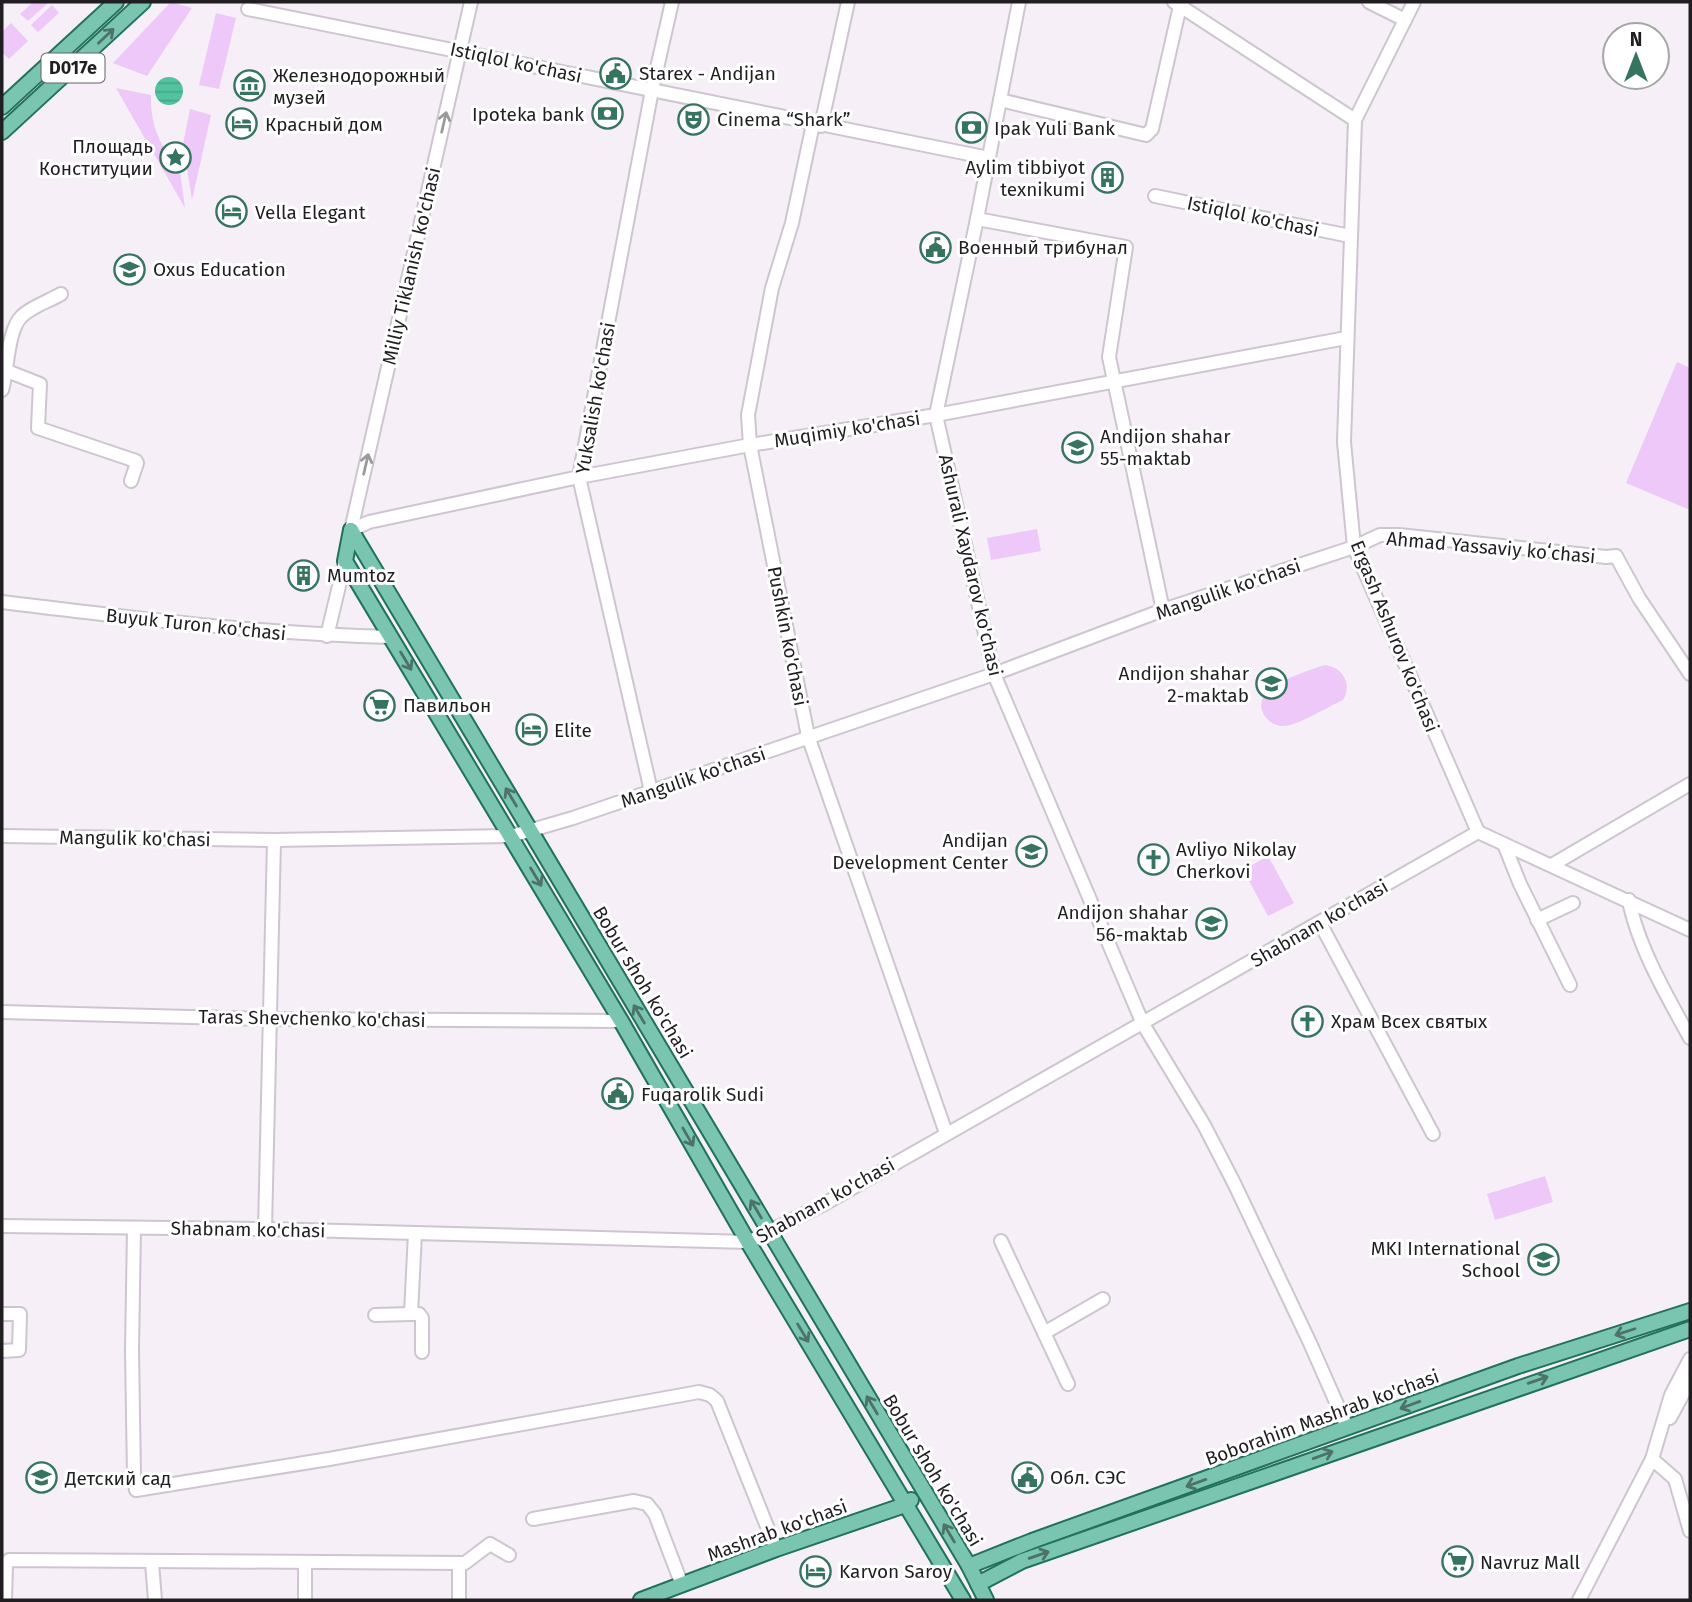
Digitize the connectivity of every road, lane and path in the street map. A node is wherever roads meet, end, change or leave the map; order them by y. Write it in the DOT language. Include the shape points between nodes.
graph roads {
  1 [pos="116,2"];
  2 [pos="143,2"];
  3 [pos="471,2"];
  4 [pos="672,2"];
  5 [pos="848,2"];
  6 [pos="1019,2"];
  7 [pos="1369,2"];
  8 [pos="1414,2"];
  9 [pos="1179,3"];
  10 [pos="248,9"];
  11 [pos="1405,20"];
  12 [pos="460,50"];
  13 [pos="50,64"];
  14 [pos="63,78"];
  15 [pos="652,90"];
  16 [pos="1000,100"];
  17 [pos="2,107"];
  18 [pos="1355,120"];
  19 [pos="817,125"];
  20 [pos="2,132"];
  21 [pos="989,158"];
  22 [pos="1155,196"];
  23 [pos="977,219"];
  24 [pos="1350,236"];
  25 [pos="61,294"];
  26 [pos="1346,338"];
  27 [pos="5,370"];
  28 [pos="1114,382"];
  29 [pos="2,390"];
  30 [pos="936,415"];
  31 [pos="750,445"];
  32 [pos="579,477"];
  33 [pos="131,481"];
  34 [pos="351,530"];
  35 [pos="1354,547"];
  36 [pos="345,561"];
  37 [pos="2,602"];
  38 [pos="1163,610"];
  39 [pos="327,636"];
  40 [pos="391,637"];
  41 [pos="994,674"];
  42 [pos="1690,674"];
  43 [pos="808,736"];
  44 [pos="1690,784"];
  45 [pos="652,791"];
  46 [pos="532,831"];
  47 [pos="1478,832"];
  48 [pos="2,836"];
  49 [pos="511,836"];
  50 [pos="274,840"];
  51 [pos="1504,844"];
  52 [pos="1552,865"];
  53 [pos="1629,901"];
  54 [pos="1573,903"];
  55 [pos="1537,920"];
  56 [pos="1320,923"];
  57 [pos="1690,930"];
  58 [pos="1570,985"];
  59 [pos="2,1012"];
  60 [pos="269,1019"];
  61 [pos="621,1021"];
  62 [pos="1143,1024"];
  63 [pos="1690,1038"];
  64 [pos="946,1133"];
  65 [pos="1433,1134"];
  66 [pos="2,1226"];
  67 [pos="135,1228"];
  68 [pos="265,1229"];
  69 [pos="769,1231"];
  70 [pos="415,1233"];
  71 [pos="1001,1241"];
  72 [pos="748,1242"];
  73 [pos="1103,1299"];
  74 [pos="1690,1311"];
  75 [pos="2,1314"];
  76 [pos="411,1314"];
  77 [pos="375,1315"];
  78 [pos="1690,1329"];
  79 [pos="1044,1333"];
  80 [pos="2,1351"];
  81 [pos="422,1352"];
  82 [pos="1690,1359"];
  83 [pos="1690,1383"];
  84 [pos="1068,1384"];
  85 [pos="1347,1427"];
  86 [pos="1663,1427"];
  87 [pos="1279,1452"];
  88 [pos="1652,1459"];
  89 [pos="1285,1469"];
  90 [pos="923,1491"];
  91 [pos="905,1505"];
  92 [pos="533,1519"];
  93 [pos="1690,1531"];
  94 [pos="776,1549"];
  95 [pos="509,1555"];
  96 [pos="304,1562"];
  97 [pos="152,1563"];
  98 [pos="459,1563"];
  99 [pos="969,1566"];
  100 [pos="978,1584"];
  101 [pos="682,1585"];
  102 [pos="5,1600"];
  103 [pos="155,1600"];
  104 [pos="305,1600"];
  105 [pos="459,1600"];
  106 [pos="641,1600"];
  107 [pos="963,1600"];
  108 [pos="986,1600"];
  109 [pos="1579,1600"];
  1 -- 13 [label="main road, D017e"];
  14 -- 2 [label="main road, D017e, one-way"];
  3 -- 12 [label="street, Milliy Tiklanish ko'chasi"];
  4 -- 15 [label="street, Yuksalish ko'chasi"];
  5 -- 19 [label="street, Pushkin ko'chasi"];
  6 -- 16 [label="street, Ashurali Xaydarov ko'chasi"];
  7 -- 11 [label="street"];
  8 -- 11 [label="street, Ergash Ashurov ko'chasi"];
  9 -- 16 [label="street" via="1152,129 1146,135"];
  9 -- 18 [label="street"];
  10 -- 12 [label="street, Istiqlol ko'chasi"];
  11 -- 18 [label="street, Ergash Ashurov ko'chasi"];
  12 -- 15 [label="street, Istiqlol ko'chasi"];
  34 -- 12 [label="street, Milliy Tiklanish ko'chasi, one-way"];
  13 -- 14 [label="main road"];
  13 -- 17 [label="main road, D017e"];
  14 -- 20 [label="main road, D017e"];
  15 -- 19 [label="street, Istiqlol ko'chasi"];
  15 -- 32 [label="street, Yuksalish ko'chasi"];
  16 -- 21 [label="street, Ashurali Xaydarov ko'chasi"];
  18 -- 24 [label="street, Ergash Ashurov ko'chasi"];
  19 -- 21 [label="street, Istiqlol ko'chasi"];
  19 -- 31 [label="street, Pushkin ko'chasi" via="770,301 748,415"];
  21 -- 23 [label="street, Ashurali Xaydarov ko'chasi"];
  22 -- 24 [label="street, Istiqlol ko'chasi"];
  23 -- 28 [label="street" via="1126,247 1109,357"];
  23 -- 30 [label="street, Ashurali Xaydarov ko'chasi"];
  24 -- 26 [label="street, Ergash Ashurov ko'chasi"];
  25 -- 27 [label="street" via="16,324"];
  26 -- 28 [label="street, Muqimiy ko'chasi"];
  26 -- 35 [label="street, Ergash Ashurov ko'chasi" via="1344,442"];
  27 -- 29 [label="street"];
  27 -- 33 [label="street" via="40,384 38,428 136,461"];
  28 -- 30 [label="street, Muqimiy ko'chasi"];
  28 -- 38 [label="street"];
  30 -- 31 [label="street, Muqimiy ko'chasi"];
  30 -- 41 [label="street, Ashurali Xaydarov ko'chasi"];
  31 -- 32 [label="street, Muqimiy ko'chasi"];
  31 -- 43 [label="street, Pushkin ko'chasi"];
  32 -- 34 [label="street, Muqimiy ko'chasi" via="369,522"];
  32 -- 45 [label="street, Yuksalish ko'chasi"];
  34 -- 36 [label="main road"];
  46 -- 34 [label="main road, Bobur shoh ko'chasi, one-way"];
  35 -- 38 [label="street, Mangulik ko'chasi"];
  35 -- 42 [label="street, Ahmad Yassaviy koʻchasi" via="1380,535 1399,535 1616,555"];
  35 -- 47 [label="street, Ergash Ashurov ko'chasi"];
  36 -- 39 [label="street"];
  36 -- 40 [label="main road, Bobur shoh ko'chasi"];
  37 -- 39 [label="street, Buyuk Turon ko'chasi"];
  38 -- 41 [label="street, Mangulik ko'chasi"];
  39 -- 40 [label="street, Buyuk Turon ko'chasi"];
  40 -- 49 [label="main road, Bobur shoh ko'chasi, one-way"];
  41 -- 43 [label="street, Mangulik ko'chasi"];
  41 -- 62 [label="street, Ashurali Xaydarov ko'chasi"];
  43 -- 45 [label="street, Mangulik ko'chasi"];
  43 -- 64 [label="street, Pushkin ko'chasi"];
  44 -- 52 [label="street"];
  45 -- 46 [label="street, Mangulik ko'chasi"];
  46 -- 49 [label="street, Mangulik ko'chasi"];
  69 -- 46 [label="main road, Bobur shoh ko'chasi, one-way"];
  47 -- 51 [label="street"];
  47 -- 56 [label="street, Shabnam ko'chasi"];
  48 -- 50 [label="street, Mangulik ko'chasi"];
  49 -- 50 [label="street, Mangulik ko'chasi"];
  49 -- 61 [label="main road, Bobur shoh ko'chasi, one-way"];
  50 -- 60 [label="street"];
  51 -- 52 [label="street"];
  51 -- 55 [label="street"];
  52 -- 53 [label="street"];
  53 -- 57 [label="street"];
  53 -- 63 [label="street" via="1668,999"];
  54 -- 55 [label="street"];
  55 -- 58 [label="street"];
  56 -- 62 [label="street, Shabnam ko'chasi"];
  56 -- 65 [label="street"];
  59 -- 60 [label="street, Taras Shevchenko ko'chasi"];
  60 -- 61 [label="street, Taras Shevchenko ko'chasi"];
  60 -- 68 [label="street"];
  61 -- 72 [label="main road, Bobur shoh ko'chasi, one-way"];
  62 -- 64 [label="street, Shabnam ko'chasi"];
  62 -- 85 [label="street, Ashurali Xaydarov ko'chasi" via="1228,1172"];
  64 -- 69 [label="street, Shabnam ko'chasi"];
  66 -- 67 [label="street, Shabnam ko'chasi"];
  67 -- 68 [label="street, Shabnam ko'chasi"];
  67 -- 94 [label="street" via="134,1490 699,1392 717,1401"];
  68 -- 70 [label="street, Shabnam ko'chasi"];
  69 -- 72 [label="street, Shabnam ko'chasi"];
  90 -- 69 [label="main road, Bobur shoh ko'chasi, one-way"];
  70 -- 72 [label="street, Shabnam ko'chasi"];
  70 -- 76 [label="street"];
  71 -- 79 [label="street"];
  72 -- 91 [label="main road, Bobur shoh ko'chasi, one-way"];
  73 -- 79 [label="street"];
  74 -- 85 [label="main road, Boborahim Mashrab ko'chasi, one-way"];
  75 -- 80 [label="street" via="20,1314 19,1350"];
  76 -- 77 [label="street"];
  76 -- 81 [label="street" via="422,1318"];
  89 -- 78 [label="main road, Boborahim Mashrab ko'chasi, one-way"];
  79 -- 84 [label="street"];
  82 -- 86 [label="street" via="1671,1395"];
  83 -- 86 [label="street"];
  85 -- 87 [label="main road, Boborahim Mashrab ko'chasi"];
  86 -- 88 [label="street"];
  87 -- 89 [label="main road"];
  87 -- 99 [label="main road, Boborahim Mashrab ko'chasi, one-way"];
  88 -- 93 [label="street" via="1675,1479"];
  88 -- 109 [label="street"];
  100 -- 89 [label="main road, Boborahim Mashrab ko'chasi, one-way" via="1022,1561"];
  90 -- 91 [label="main road, Mashrab ko'chasi"];
  99 -- 90 [label="main road, Bobur shoh ko'chasi, one-way"];
  91 -- 94 [label="main road, Mashrab ko'chasi"];
  91 -- 107 [label="main road, Bobur shoh ko'chasi"];
  92 -- 101 [label="street" via="634,1501 647,1504"];
  94 -- 101 [label="main road, Mashrab ko'chasi"];
  95 -- 98 [label="street" via="490,1544"];
  96 -- 97 [label="street"];
  96 -- 98 [label="street"];
  96 -- 104 [label="street"];
  97 -- 102 [label="street" via="9,1560"];
  97 -- 103 [label="street"];
  98 -- 105 [label="street"];
  99 -- 100 [label="main road, Bobur shoh ko'chasi"];
  100 -- 108 [label="main road, Bobur shoh ko'chasi"];
  101 -- 106 [label="main road, Mashrab ko'chasi"];
}
